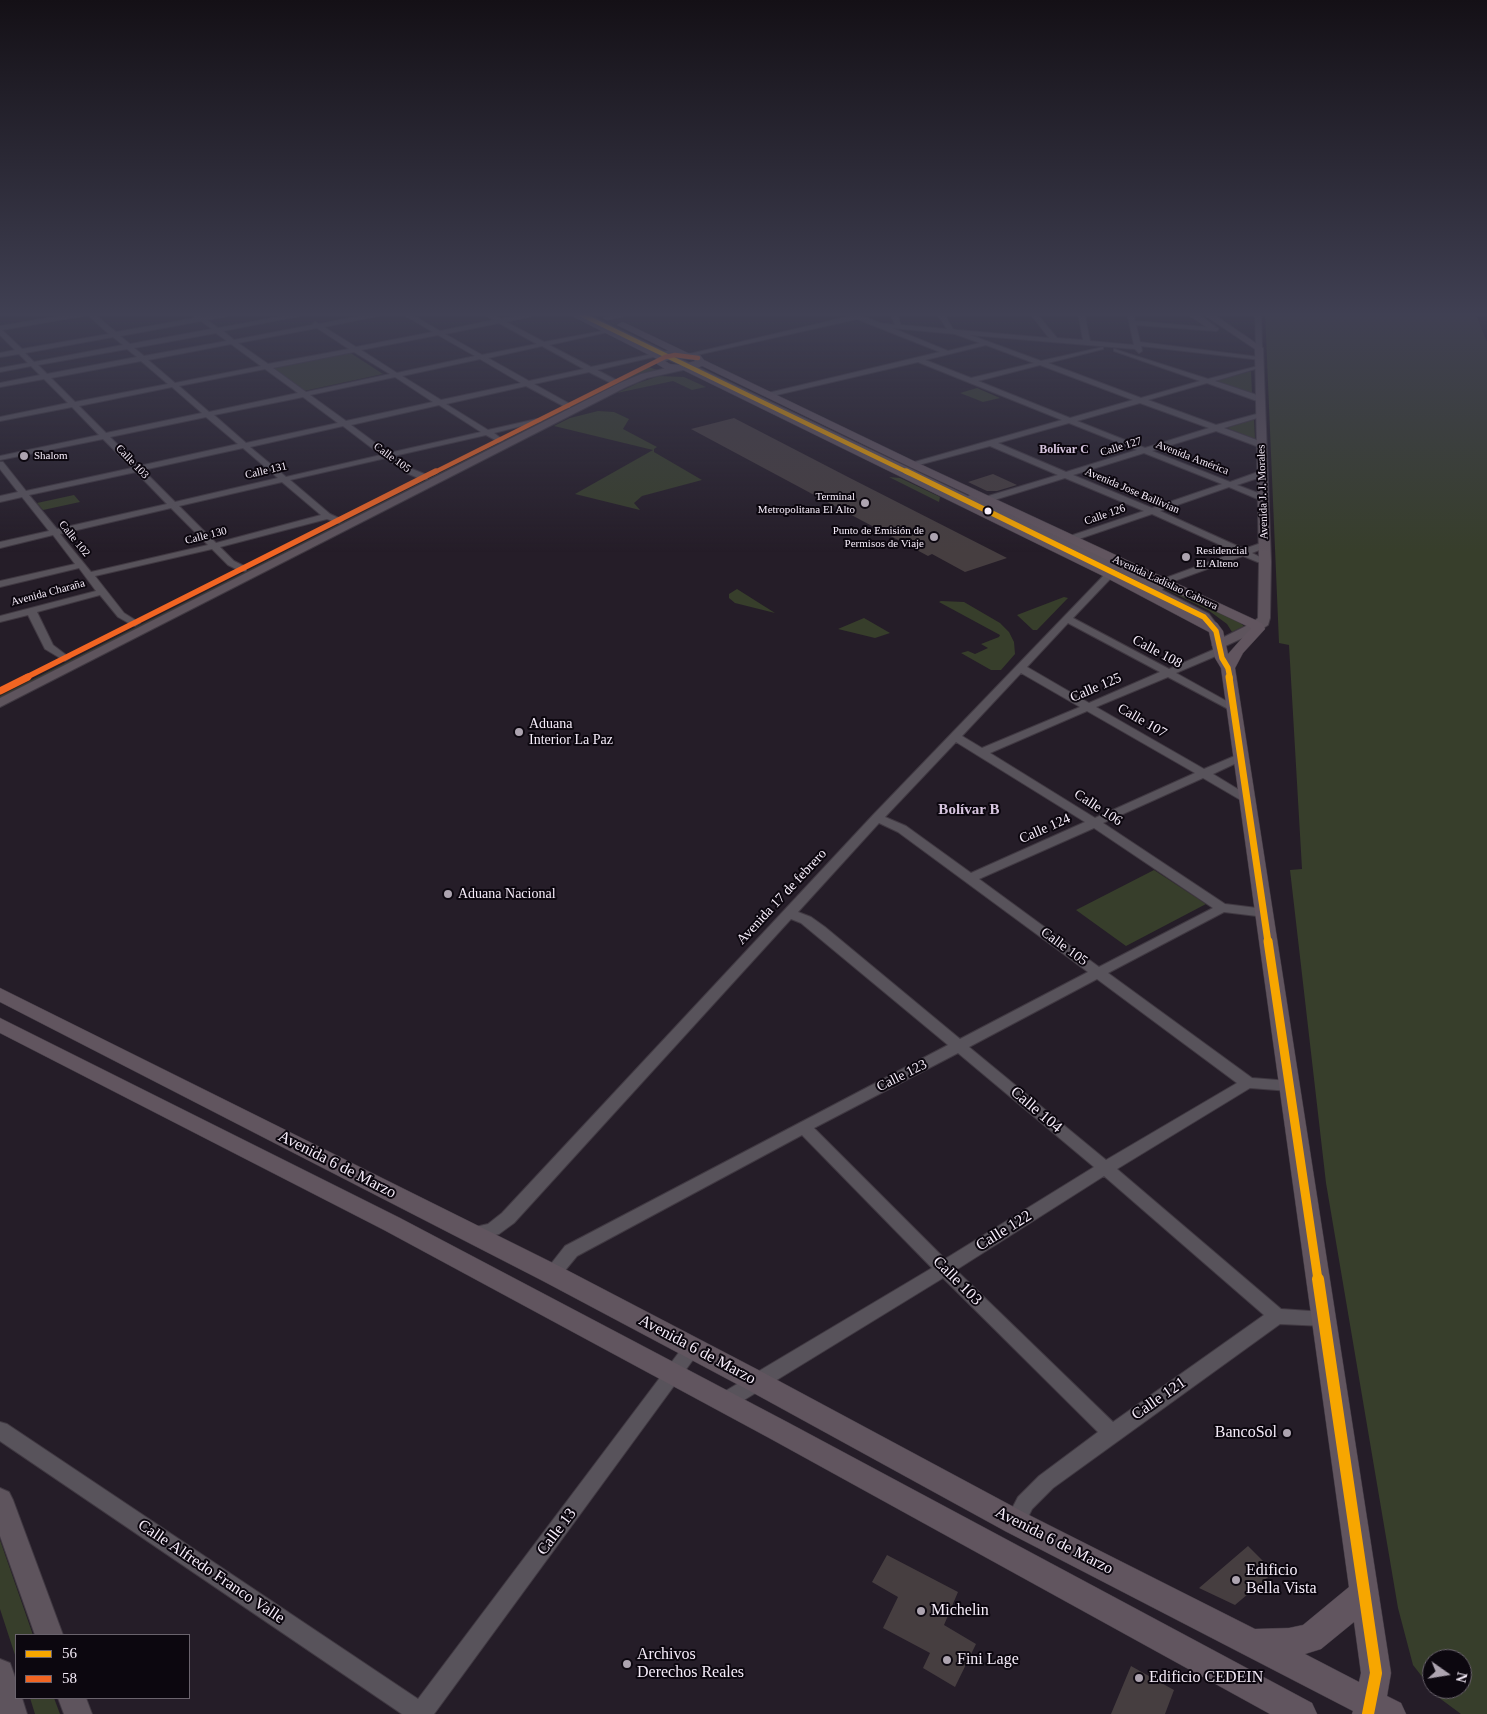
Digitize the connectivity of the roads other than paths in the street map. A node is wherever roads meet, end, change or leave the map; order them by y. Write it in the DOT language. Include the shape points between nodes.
graph roads {
  1 [pos="62,392"];
  2 [pos="137,392"];
  3 [pos="182,392"];
  4 [pos="301,392"];
  5 [pos="314,392"];
  6 [pos="421,392"];
  7 [pos="488,392"];
  8 [pos="540,392"];
  9 [pos="595,392"];
  10 [pos="606,392"];
  11 [pos="743,392"];
  12 [pos="745,392"];
  13 [pos="747,392"];
  14 [pos="760,392"];
  15 [pos="787,392"];
  16 [pos="997,392"];
  17 [pos="1118,392"];
  18 [pos="1169,392"];
  19 [pos="1242,392"];
  20 [pos="1260,392"];
  21 [pos="304,394"];
  22 [pos="771,396"];
  23 [pos="1260,398"];
  24 [pos="1140,400"];
  25 [pos="438,403"];
  26 [pos="74,404"];
  27 [pos="563,410"];
  28 [pos="208,414"];
  29 [pos="1261,414"];
  30 [pos="0,419"];
  31 [pos="538,421"];
  32 [pos="1069,421"];
  33 [pos="345,424"];
  34 [pos="1217,429"];
  35 [pos="485,433"];
  36 [pos="106,436"];
  37 [pos="499,440"];
  38 [pos="990,443"];
  39 [pos="1262,445"];
  40 [pos="245,446"];
  41 [pos="1144,451"];
  42 [pos="386,454"];
  43 [pos="0,458"];
  44 [pos="0,464"];
  45 [pos="914,465"];
  46 [pos="138,469"];
  47 [pos="1261,474"];
  48 [pos="1064,475"];
  49 [pos="424,477"];
  50 [pos="284,478"];
  51 [pos="1230,485"];
  52 [pos="24,494"];
  53 [pos="1263,498"];
  54 [pos="0,499"];
  55 [pos="988,500"];
  56 [pos="172,504"];
  57 [pos="1152,511"];
  58 [pos="333,518"];
  59 [pos="54,532"];
  60 [pos="0,545"];
  61 [pos="1079,545"];
  62 [pos="214,546"];
  63 [pos="1264,546"];
  64 [pos="1244,552"];
  65 [pos="1265,562"];
  66 [pos="81,565"];
  67 [pos="243,569"];
  68 [pos="1110,574"];
  69 [pos="89,575"];
  70 [pos="1,582"];
  71 [pos="1163,582"];
  72 [pos="102,592"];
  73 [pos="1195,608"];
  74 [pos="31,611"];
  75 [pos="0,619"];
  76 [pos="1068,619"];
  77 [pos="135,623"];
  78 [pos="1212,626"];
  79 [pos="1257,626"];
  80 [pos="1219,648"];
  81 [pos="65,658"];
  82 [pos="1020,668"];
  83 [pos="1228,668"];
  84 [pos="1168,673"];
  85 [pos="0,692"];
  86 [pos="0,703"];
  87 [pos="1088,707"];
  88 [pos="1234,708"];
  89 [pos="955,736"];
  90 [pos="983,752"];
  91 [pos="1241,757"];
  92 [pos="1204,774"];
  93 [pos="1248,799"];
  94 [pos="876,818"];
  95 [pos="1095,823"];
  96 [pos="970,879"];
  97 [pos="1222,908"];
  98 [pos="790,913"];
  99 [pos="1265,914"];
  100 [pos="1100,973"];
  101 [pos="0,994"];
  102 [pos="0,1025"];
  103 [pos="960,1046"];
  104 [pos="1248,1083"];
  105 [pos="1290,1086"];
  106 [pos="803,1127"];
  107 [pos="1105,1168"];
  108 [pos="473,1234"];
  109 [pos="944,1269"];
  110 [pos="552,1274"];
  111 [pos="1277,1316"];
  112 [pos="1324,1319"];
  113 [pos="692,1348"];
  114 [pos="673,1375"];
  115 [pos="757,1382"];
  116 [pos="724,1402"];
  117 [pos="0,1430"];
  118 [pos="1112,1433"];
  119 [pos="0,1500"];
  120 [pos="1015,1522"];
  121 [pos="1364,1593"];
  122 [pos="49,1634"];
  123 [pos="1255,1644"];
  124 [pos="0,1673"];
  125 [pos="72,1699"];
  126 [pos="1376,1711"];
  127 [pos="13,1714"];
  128 [pos="78,1714"];
  129 [pos="420,1714"];
  130 [pos="1302,1714"];
  1 -- 26 [label="street, Calle 103"];
  2 -- 26 [label="street"];
  3 -- 28 [label="street"];
  4 -- 21 [label="street, Calle 105"];
  5 -- 21 [label="street"];
  6 -- 25 [label="street"];
  7 -- 25 [label="street"];
  8 -- 27 [label="street"];
  9 -- 27 [label="main road"];
  10 -- 27 [label="main road"];
  11 -- 68 [label="highway, Avenida Ladislao Cabrera"];
  12 -- 73 [label="main road, Avenida Ladislao Cabrera"];
  13 -- 61 [label="main road, Avenida Ladislao Cabrera"];
  14 -- 22 [label="highway, Avenida Ladislao Cabrera"];
  15 -- 22 [label="street"];
  16 -- 32 [label="street, Avenida América"];
  17 -- 24 [label="street"];
  18 -- 24 [label="street"];
  19 -- 23 [label="street"];
  20 -- 23 [label="main road, Avenida J. J. Morales"];
  21 -- 28 [label="street"];
  21 -- 33 [label="street, Calle 105"];
  22 -- 45 [label="highway, Avenida Ladislao Cabrera"];
  23 -- 29 [label="main road, Avenida J. J. Morales"];
  24 -- 32 [label="street"];
  24 -- 34 [label="street"];
  25 -- 33 [label="street"];
  25 -- 35 [label="street"];
  26 -- 30 [label="street"];
  26 -- 36 [label="street, Calle 103"];
  27 -- 31 [label="main road"];
  27 -- 86 [label="main road"];
  28 -- 36 [label="street"];
  28 -- 40 [label="street"];
  29 -- 34 [label="street, Calle 127"];
  29 -- 39 [label="main road, Avenida J. J. Morales"];
  31 -- 35 [label="street, Calle 131"];
  31 -- 37 [label="main road"];
  32 -- 38 [label="street"];
  32 -- 41 [label="street, Avenida América"];
  33 -- 40 [label="street"];
  33 -- 42 [label="street, Calle 105"];
  34 -- 39 [label="street"];
  34 -- 41 [label="street, Calle 127"];
  35 -- 37 [label="street"];
  35 -- 42 [label="street, Calle 131"];
  36 -- 43 [label="street"];
  36 -- 46 [label="street, Calle 103"];
  37 -- 49 [label="main road"];
  38 -- 45 [label="street"];
  38 -- 48 [label="street, Avenida Jose Ballivian"];
  39 -- 47 [label="main road, Avenida J. J. Morales"];
  40 -- 46 [label="street"];
  40 -- 50 [label="street"];
  41 -- 48 [label="street, Calle 127"];
  41 -- 51 [label="street, Avenida América"];
  42 -- 49 [label="street, Calle 105" via="409,471"];
  42 -- 50 [label="street, Calle 131"];
  44 -- 52 [label="street, Calle 102"];
  45 -- 55 [label="highway, Avenida Ladislao Cabrera"];
  46 -- 52 [label="street"];
  46 -- 56 [label="street, Calle 103"];
  47 -- 51 [label="street, Calle 126"];
  47 -- 53 [label="main road, Avenida J. J. Morales"];
  48 -- 55 [label="street, Calle 127"];
  48 -- 57 [label="street, Avenida Jose Ballivian"];
  49 -- 58 [label="main road"];
  50 -- 56 [label="street, Calle 131"];
  50 -- 58 [label="street"];
  51 -- 53 [label="street, Avenida América"];
  51 -- 57 [label="street, Calle 126"];
  52 -- 54 [label="street"];
  52 -- 59 [label="street, Calle 102"];
  53 -- 63 [label="main road, Avenida J. J. Morales"];
  55 -- 61 [label="highway, Avenida Ladislao Cabrera"];
  56 -- 59 [label="street, Calle 131"];
  56 -- 62 [label="street, Calle 103"];
  57 -- 61 [label="street, Calle 126"];
  57 -- 64 [label="street, Avenida Jose Ballivian"];
  58 -- 62 [label="street, Calle 130"];
  58 -- 67 [label="main road"];
  59 -- 60 [label="street, Calle 131"];
  59 -- 66 [label="street, Calle 102"];
  61 -- 71 [label="highway, Avenida Ladislao Cabrera"];
  61 -- 73 [label="main road, Avenida Ladislao Cabrera"];
  62 -- 67 [label="street, Calle 103" via="231,563"];
  62 -- 69 [label="street, Calle 130"];
  63 -- 64 [label="street"];
  63 -- 65 [label="main road, Avenida J. J. Morales"];
  64 -- 65 [label="street, Avenida Jose Ballivian"];
  64 -- 71 [label="street"];
  65 -- 79 [label="main road, Avenida J. J. Morales" via="1264,618"];
  66 -- 69 [label="street, Calle 102"];
  66 -- 70 [label="street"];
  67 -- 77 [label="main road"];
  68 -- 76 [label="street, Avenida 17 de febrero"];
  68 -- 78 [label="highway, Avenida Ladislao Cabrera"];
  69 -- 72 [label="street, Calle 102"];
  71 -- 79 [label="highway, Avenida Ladislao Cabrera"];
  72 -- 74 [label="street, Avenida Charaña"];
  72 -- 77 [label="street, Calle 102" via="121,615"];
  73 -- 78 [label="main road, Avenida Ladislao Cabrera"];
  74 -- 75 [label="street, Avenida Charaña"];
  74 -- 81 [label="street" via="49,647"];
  76 -- 82 [label="street, Avenida 17 de febrero"];
  76 -- 84 [label="street, Calle 108"];
  77 -- 81 [label="main road"];
  78 -- 80 [label="highway, Avenida Ladislao Cabrera"];
  79 -- 80 [label="main road"];
  79 -- 83 [label="highway" via="1258,630 1237,651"];
  80 -- 83 [label="highway, Avenida Ladislao Cabrera"];
  80 -- 84 [label="street, Calle 125"];
  81 -- 85 [label="main road"];
  82 -- 87 [label="street, Calle 107"];
  82 -- 89 [label="street, Avenida 17 de febrero"];
  83 -- 88 [label="highway, Avenida Ladislao Cabrera"];
  84 -- 87 [label="street, Calle 125"];
  84 -- 88 [label="street, Calle 108"];
  87 -- 90 [label="street, Calle 125"];
  87 -- 92 [label="street, Calle 107"];
  88 -- 91 [label="highway, Avenida Ladislao Cabrera"];
  89 -- 90 [label="street, Calle 106"];
  89 -- 94 [label="street, Avenida 17 de febrero"];
  90 -- 95 [label="street, Calle 106"];
  91 -- 92 [label="street, Calle 124"];
  91 -- 93 [label="highway, Avenida Ladislao Cabrera"];
  92 -- 93 [label="street, Calle 107"];
  92 -- 95 [label="street, Calle 124"];
  93 -- 99 [label="highway, Avenida Ladislao Cabrera"];
  94 -- 96 [label="street, Calle 105" via="902,829"];
  94 -- 98 [label="street, Avenida 17 de febrero"];
  95 -- 96 [label="street, Calle 124"];
  95 -- 97 [label="street, Calle 106"];
  96 -- 100 [label="street, Calle 105"];
  97 -- 99 [label="street"];
  97 -- 100 [label="street, Calle 123"];
  98 -- 103 [label="street, Calle 104" via="820,930"];
  98 -- 108 [label="street, Avenida 17 de febrero" via="508,1218 493,1229"];
  99 -- 105 [label="highway, Avenida Ladislao Cabrera"];
  100 -- 103 [label="street, Calle 123"];
  100 -- 104 [label="street, Calle 105"];
  101 -- 108 [label="highway, Avenida 6 de Marzo"];
  102 -- 114 [label="highway, Avenida 6 de Marzo" via="392,1224"];
  103 -- 106 [label="street, Calle 123"];
  103 -- 107 [label="street, Calle 104"];
  104 -- 105 [label="street"];
  104 -- 107 [label="street, Calle 122"];
  105 -- 112 [label="highway, Avenida Ladislao Cabrera"];
  106 -- 109 [label="street, Calle 103"];
  106 -- 110 [label="street, Calle 123" via="571,1251"];
  107 -- 109 [label="street, Calle 122"];
  107 -- 111 [label="street, Calle 104"];
  108 -- 110 [label="highway, Avenida 6 de Marzo"];
  109 -- 115 [label="street, Calle 122"];
  109 -- 118 [label="street, Calle 103"];
  110 -- 113 [label="highway, Avenida 6 de Marzo"];
  111 -- 112 [label="street"];
  111 -- 118 [label="street, Calle 121"];
  112 -- 121 [label="highway, Avenida Ladislao Cabrera"];
  113 -- 114 [label="street, Calle 13"];
  113 -- 115 [label="highway, Avenida 6 de Marzo"];
  114 -- 116 [label="highway, Avenida 6 de Marzo"];
  114 -- 129 [label="street, Calle 13"];
  115 -- 116 [label="street, Calle 122"];
  115 -- 120 [label="highway, Avenida 6 de Marzo"];
  116 -- 130 [label="highway, Avenida 6 de Marzo"];
  117 -- 129 [label="street, Calle Alfredo Franco Valle"];
  118 -- 120 [label="street, Calle 121" via="1046,1482 1025,1503"];
  119 -- 122 [label="main road"];
  120 -- 123 [label="highway, Avenida 6 de Marzo"];
  121 -- 123 [label="highway" via="1310,1638 1289,1643"];
  121 -- 126 [label="highway, Avenida Ladislao Cabrera" via="1376,1673"];
  123 -- 126 [label="highway, Avenida 6 de Marzo"];
  124 -- 127 [label="main road"];
  125 -- 128 [label="main road"];
}
